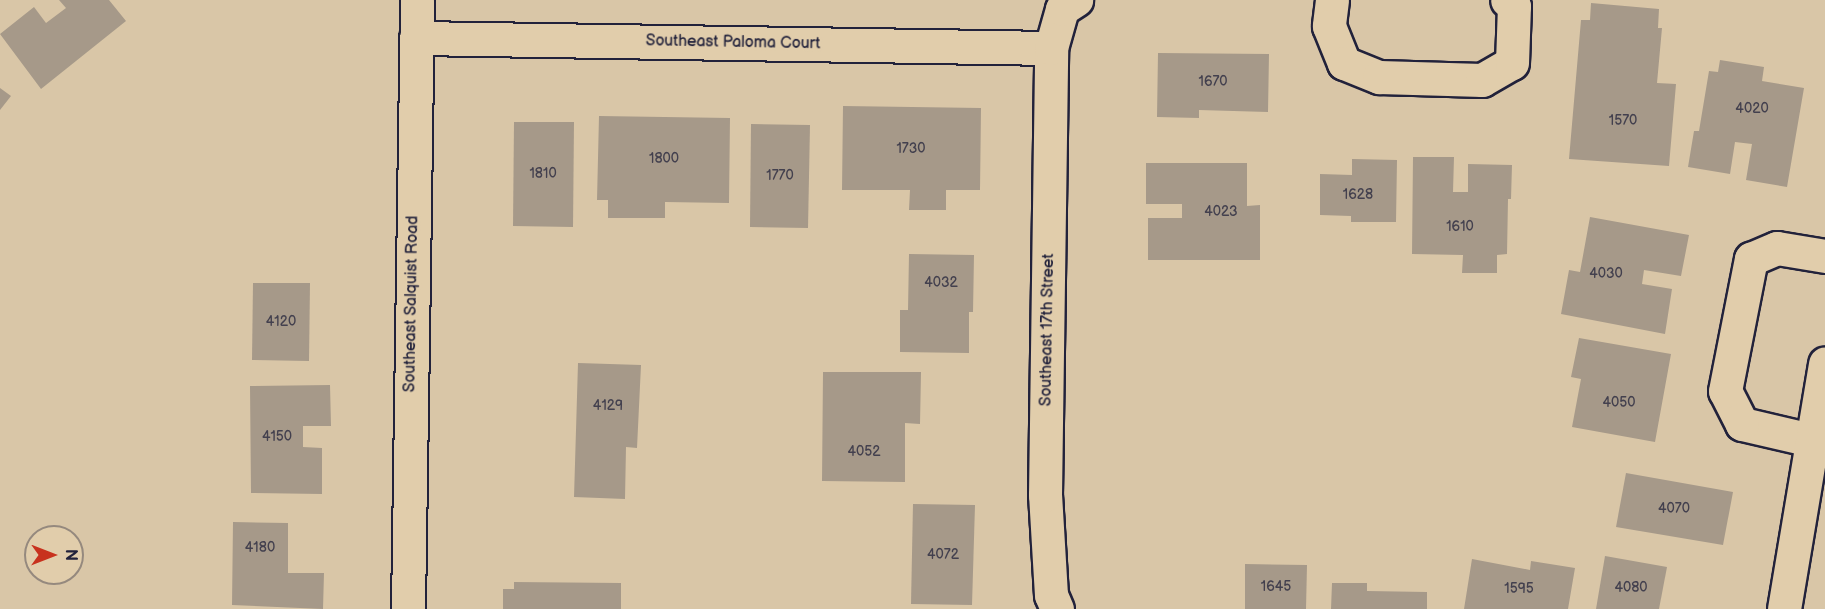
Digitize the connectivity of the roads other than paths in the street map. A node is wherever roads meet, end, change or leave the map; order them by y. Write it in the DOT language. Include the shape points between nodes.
graph roads {
  1 [pos="417,0"];
  2 [pos="1076,0"];
  3 [pos="1332,0"];
  4 [pos="1507,0"];
  5 [pos="416,38"];
  6 [pos="1051,48"];
  7 [pos="1825,256"];
  8 [pos="1825,363"];
  9 [pos="1811,440"];
  10 [pos="408,609"];
  11 [pos="1057,609"];
  12 [pos="1784,609"];
  1 -- 5 [label="street, Southeast Salquist Road"];
  2 -- 6 [label="street, Southeast 17th Street" via="1062,9"];
  3 -- 4 [label="street" via="1329,26 1344,63 1379,77 1482,80 1512,63 1514,6"];
  5 -- 6 [label="street, Southeast Paloma Court"];
  5 -- 10 [label="street, Southeast Salquist Road"];
  6 -- 11 [label="street, Southeast 17th Street" via="1045,495 1051,595"];
  7 -- 9 [label="street" via="1777,248 1751,259 1725,391 1742,424"];
  8 -- 9 [label="street"];
  9 -- 12 [label="street"];
}
